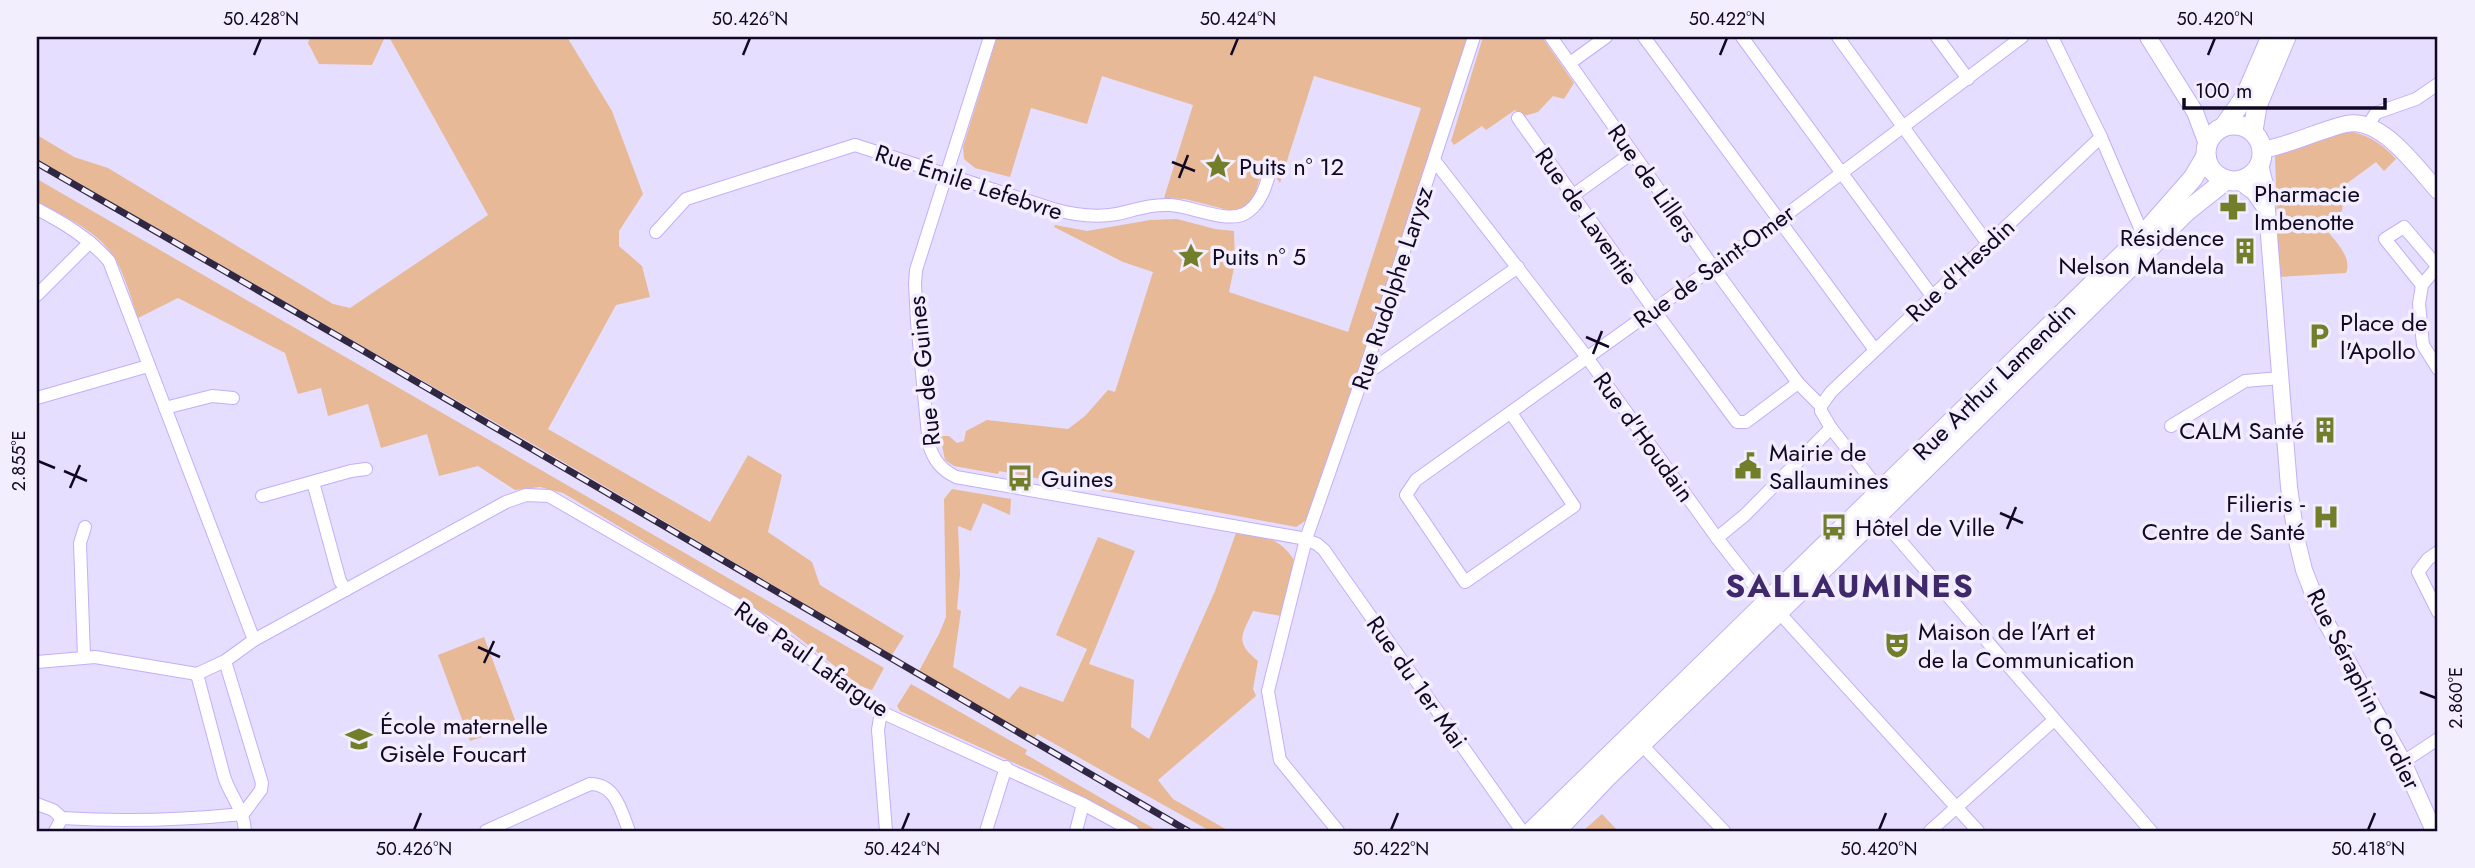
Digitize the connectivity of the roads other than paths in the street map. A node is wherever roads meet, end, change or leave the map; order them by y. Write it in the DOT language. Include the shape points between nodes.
graph roads {
  1 [pos="990,37"];
  2 [pos="1474,37"];
  3 [pos="1551,37"];
  4 [pos="1606,37"];
  5 [pos="1644,37"];
  6 [pos="1742,37"];
  7 [pos="1838,37"];
  8 [pos="1937,37"];
  9 [pos="2022,37"];
  10 [pos="2052,37"];
  11 [pos="2148,37"];
  12 [pos="2271,37"];
  13 [pos="2286,37"];
  14 [pos="1570,63"];
  15 [pos="1968,79"];
  16 [pos="2438,84"];
  17 [pos="2195,112"];
  18 [pos="1518,118"];
  19 [pos="2368,125"];
  20 [pos="2223,126"];
  21 [pos="1903,128"];
  22 [pos="2253,131"];
  23 [pos="2101,137"];
  24 [pos="2206,150"];
  25 [pos="1632,153"];
  26 [pos="2261,157"];
  27 [pos="1434,160"];
  28 [pos="1272,164"];
  29 [pos="1842,173"];
  30 [pos="945,174"];
  31 [pos="2232,180"];
  32 [pos="2438,191"];
  33 [pos="1572,196"];
  34 [pos="37,209"];
  35 [pos="2267,211"];
  36 [pos="1778,221"];
  37 [pos="656,232"];
  38 [pos="2143,234"];
  39 [pos="90,242"];
  40 [pos="1988,244"];
  41 [pos="1518,267"];
  42 [pos="1713,267"];
  43 [pos="2438,267"];
  44 [pos="2422,285"];
  45 [pos="37,295"];
  46 [pos="1932,296"];
  47 [pos="1654,310"];
  48 [pos="1875,350"];
  49 [pos="1586,356"];
  50 [pos="148,366"];
  51 [pos="2438,369"];
  52 [pos="1363,376"];
  53 [pos="2280,378"];
  54 [pos="1798,383"];
  55 [pos="37,398"];
  56 [pos="233,398"];
  57 [pos="1821,406"];
  58 [pos="165,408"];
  59 [pos="1511,413"];
  60 [pos="2171,426"];
  61 [pos="1831,428"];
  62 [pos="366,469"];
  63 [pos="313,482"];
  64 [pos="262,496"];
  65 [pos="1883,503"];
  66 [pos="85,527"];
  67 [pos="1717,538"];
  68 [pos="1306,539"];
  69 [pos="2438,552"];
  70 [pos="346,590"];
  71 [pos="1774,606"];
  72 [pos="2438,612"];
  73 [pos="254,639"];
  74 [pos="83,657"];
  75 [pos="225,661"];
  76 [pos="37,662"];
  77 [pos="197,674"];
  78 [pos="881,712"];
  79 [pos="2054,720"];
  80 [pos="2438,738"];
  81 [pos="1641,744"];
  82 [pos="2403,762"];
  83 [pos="1006,767"];
  84 [pos="37,804"];
  85 [pos="1083,804"];
  86 [pos="1956,807"];
  87 [pos="243,814"];
  88 [pos="62,818"];
  89 [pos="55,831"];
  90 [pos="245,831"];
  91 [pos="486,831"];
  92 [pos="629,831"];
  93 [pos="886,831"];
  94 [pos="986,831"];
  95 [pos="1076,831"];
  96 [pos="1133,831"];
  97 [pos="1338,831"];
  98 [pos="1522,831"];
  99 [pos="1532,831"];
  100 [pos="1556,831"];
  101 [pos="1724,831"];
  102 [pos="1930,831"];
  103 [pos="1978,831"];
  104 [pos="2151,831"];
  105 [pos="2434,831"];
  1 -- 30 [label="street, Rue de Guines"];
  2 -- 27 [label="street, Rue Rudolphe Larysz"];
  3 -- 14 [label="street, Rue de Lillers"];
  4 -- 14 [label="street"];
  5 -- 36 [label="street"];
  6 -- 29 [label="street"];
  7 -- 21 [label="street"];
  8 -- 15 [label="street"];
  9 -- 15 [label="street, Rue de Saint-Omer"];
  10 -- 23 [label="street"];
  11 -- 17 [label="street"];
  12 -- 20 [label="main road" via="2245,97"];
  13 -- 22 [label="main road" via="2257,106"];
  14 -- 25 [label="street, Rue de Lillers"];
  15 -- 21 [label="street, Rue de Saint-Omer"];
  16 -- 19 [label="street" via="2416,99 2376,113"];
  17 -- 20 [label="street"];
  17 -- 24 [label="street"];
  18 -- 33 [label="street, Rue de Laventie"];
  19 -- 26 [label="street" via="2347,123"];
  19 -- 32 [label="street" via="2391,141"];
  20 -- 22 [label="main road" via="2235,124"];
  20 -- 24 [label="main road" via="2213,133"];
  21 -- 29 [label="street, Rue de Saint-Omer"];
  21 -- 40 [label="street"];
  22 -- 26 [label="main road"];
  23 -- 38 [label="street"];
  23 -- 40 [label="street, Rue d'Hesdin"];
  24 -- 31 [label="main road" via="2209,167 2216,175"];
  24 -- 38 [label="main road, Rue Arthur Lamendin" via="2181,193"];
  25 -- 33 [label="street"];
  25 -- 42 [label="street, Rue de Lillers"];
  26 -- 31 [label="main road" via="2251,175"];
  26 -- 35 [label="street, Rue Séraphin Cordier"];
  27 -- 41 [label="street, Rue d'Houdain"];
  27 -- 52 [label="street, Rue Rudolphe Larysz"];
  28 -- 30 [label="street, Rue Émile Lefebvre" via="1260,199 1238,216 1167,205 1093,217 1074,215"];
  29 -- 36 [label="street, Rue de Saint-Omer"];
  29 -- 46 [label="street"];
  30 -- 37 [label="street, Rue Émile Lefebvre" via="855,145 686,198"];
  30 -- 68 [label="street, Rue de Guines" via="919,255 915,284 929,445 942,469 956,477"];
  31 -- 35 [label="street" via="2253,192"];
  31 -- 65 [label="main road, Rue Arthur Lamendin" via="2187,211"];
  33 -- 47 [label="street, Rue de Laventie"];
  34 -- 39 [label="street"];
  35 -- 53 [label="street, Rue Séraphin Cordier"];
  36 -- 42 [label="street, Rue de Saint-Omer"];
  36 -- 48 [label="street"];
  38 -- 65 [label="main road, Rue Arthur Lamendin"];
  39 -- 45 [label="street"];
  39 -- 50 [label="street" via="108,261"];
  40 -- 46 [label="street, Rue d'Hesdin"];
  41 -- 49 [label="street, Rue d'Houdain"];
  41 -- 52 [label="street"];
  42 -- 47 [label="street, Rue de Saint-Omer"];
  42 -- 54 [label="street, Rue de Lillers"];
  43 -- 44 [label="street"];
  43 -- 44 [label="street" via="2404,227 2385,239"];
  44 -- 51 [label="street" via="2423,345"];
  46 -- 48 [label="street, Rue d'Hesdin"];
  47 -- 49 [label="street, Rue de Saint-Omer"];
  47 -- 54 [label="street, Rue de Laventie" via="1737,422 1746,422"];
  48 -- 57 [label="street, Rue d'Hesdin"];
  49 -- 59 [label="street, Rue de Saint-Omer"];
  49 -- 67 [label="street, Rue d'Houdain"];
  50 -- 55 [label="street"];
  50 -- 58 [label="street"];
  52 -- 68 [label="street, Rue Rudolphe Larysz"];
  53 -- 60 [label="street" via="2245,381"];
  53 -- 82 [label="street, Rue Séraphin Cordier" via="2289,487 2304,570 2320,611"];
  54 -- 57 [label="street, Rue de Lillers"];
  56 -- 58 [label="street" via="212,396"];
  57 -- 61 [label="street, Rue de Lillers"];
  58 -- 73 [label="street"];
  59 -- 59 [label="street, Rue de Saint-Omer" via="1574,506 1465,582 1406,495 1416,480"];
  61 -- 65 [label="street, Rue de Lillers"];
  61 -- 67 [label="street"];
  62 -- 63 [label="street"];
  63 -- 64 [label="street"];
  63 -- 70 [label="street"];
  65 -- 71 [label="main road, Rue Arthur Lamendin"];
  65 -- 79 [label="street, Rue de Lillers" via="1927,572"];
  66 -- 74 [label="street" via="80,543"];
  67 -- 71 [label="street, Rue d'Houdain"];
  68 -- 97 [label="street, Rue Rudolphe Larysz" via="1268,691 1280,760"];
  68 -- 98 [label="street, Rue du 1er Mai" via="1324,551"];
  69 -- 72 [label="street" via="2418,572"];
  70 -- 73 [label="street"];
  70 -- 78 [label="street, Rue Paul Lafargue" via="506,502 536,494 558,500 748,611"];
  71 -- 81 [label="main road, Rue Arthur Lamendin"];
  71 -- 86 [label="street, Rue d'Houdain"];
  71 -- 99 [label="main road, Rue Arthur Lamendin"];
  73 -- 75 [label="street"];
  74 -- 76 [label="street"];
  74 -- 77 [label="street"];
  75 -- 77 [label="street"];
  75 -- 87 [label="street" via="262,783"];
  77 -- 87 [label="street" via="228,789"];
  78 -- 83 [label="street, Rue Paul Lafargue"];
  78 -- 93 [label="street" via="878,730"];
  79 -- 86 [label="street"];
  79 -- 104 [label="street, Rue de Lillers"];
  80 -- 82 [label="street"];
  81 -- 100 [label="main road, Rue Arthur Lamendin"];
  81 -- 101 [label="street"];
  82 -- 105 [label="street, Rue Séraphin Cordier"];
  83 -- 85 [label="street, Rue Paul Lafargue"];
  83 -- 94 [label="street"];
  84 -- 88 [label="street"];
  85 -- 95 [label="street"];
  85 -- 96 [label="street, Rue Paul Lafargue"];
  86 -- 102 [label="street"];
  86 -- 103 [label="street, Rue d'Houdain"];
  87 -- 88 [label="street"];
  87 -- 90 [label="street"];
  88 -- 89 [label="street"];
  91 -- 92 [label="street" via="590,784 601,784 614,794"];
}
